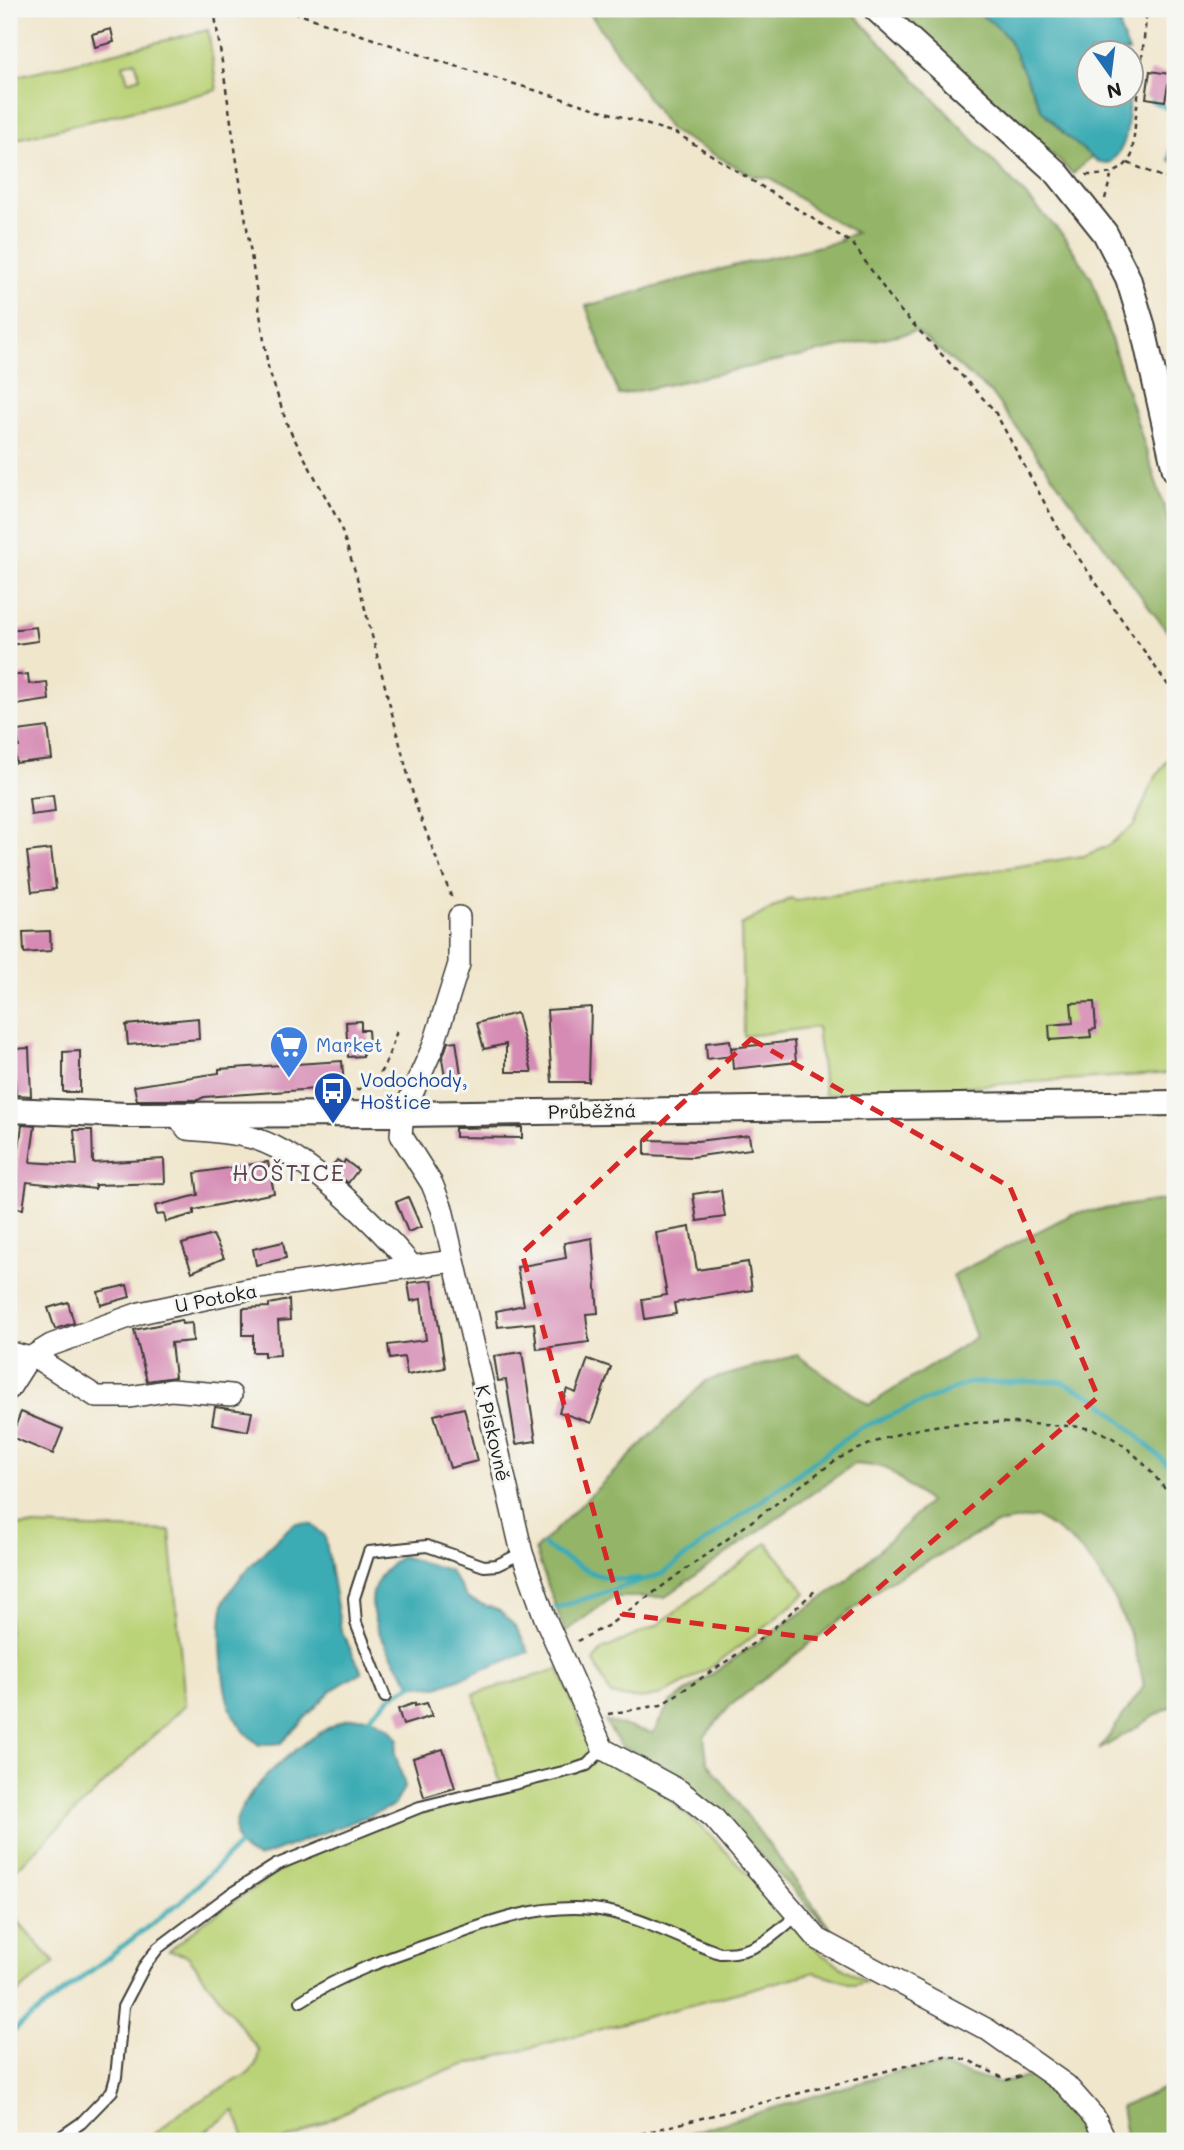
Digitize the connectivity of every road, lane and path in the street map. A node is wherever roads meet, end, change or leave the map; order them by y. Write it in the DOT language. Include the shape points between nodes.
graph roads {
  1 [pos="214,9"];
  2 [pos="284,9"];
  3 [pos="876,9"];
  4 [pos="1147,9"];
  5 [pos="1129,163"];
  6 [pos="1058,174"];
  7 [pos="1175,183"];
  8 [pos="1175,470"];
  9 [pos="1175,695"];
  10 [pos="459,917"];
  11 [pos="397,1031"];
  12 [pos="337,1093"];
  13 [pos="1175,1103"];
  14 [pos="9,1110"];
  15 [pos="176,1114"];
  16 [pos="403,1114"];
  17 [pos="453,1261"];
  18 [pos="413,1267"];
  19 [pos="19,1356"];
  20 [pos="9,1389"];
  21 [pos="230,1395"];
  22 [pos="1175,1503"];
  23 [pos="522,1553"];
  24 [pos="818,1588"];
  25 [pos="559,1651"];
  26 [pos="385,1697"];
  27 [pos="587,1713"];
  28 [pos="603,1749"];
  29 [pos="797,1915"];
  30 [pos="301,2001"];
  31 [pos="1032,2059"];
  32 [pos="55,2141"];
  33 [pos="612,2141"];
  34 [pos="1106,2141"];
  1 -- 10 [label="path" via="268,367 288,427 338,522 356,574 416,806"];
  2 -- 9 [label="path" via="678,134 853,244 897,307 993,410 1061,533"];
  3 -- 6 [label="street"];
  4 -- 5 [label="path" via="1136,145"];
  5 -- 6 [label="path" via="1111,176"];
  5 -- 7 [label="path"];
  6 -- 8 [label="street" via="1105,233 1128,278"];
  10 -- 16 [label="street" via="460,964 433,1046"];
  11 -- 12 [label="path" via="382,1074 358,1091"];
  13 -- 16 [label="street, Průběžná"];
  14 -- 15 [label="street, Průběžná"];
  15 -- 16 [label="street, Průběžná"];
  15 -- 18 [label="street" via="187,1129 257,1140 294,1159 373,1220"];
  16 -- 17 [label="street, K Pískovně" via="401,1135 432,1184"];
  17 -- 18 [label="street, U Potoka"];
  17 -- 23 [label="street, K Pískovně"];
  18 -- 19 [label="street, U Potoka" via="246,1290 140,1313"];
  19 -- 20 [label="street"];
  19 -- 21 [label="street" via="41,1361 97,1397 172,1390"];
  22 -- 25 [label="path" via="1156,1475 1102,1433 1011,1422 922,1426 877,1439 836,1460 609,1625"];
  23 -- 25 [label="street, K Pískovně"];
  23 -- 26 [label="lane" via="484,1566 427,1546 369,1552 354,1598 356,1623"];
  24 -- 27 [label="path" via="766,1635 662,1705"];
  25 -- 27 [label="street, K Pískovně"];
  27 -- 28 [label="street, K Pískovně"];
  28 -- 29 [label="street" via="680,1791 713,1817"];
  28 -- 32 [label="lane" via="587,1765 433,1802 321,1845 276,1865 218,1903 158,1948 145,1965 123,2007 112,2091"];
  29 -- 30 [label="lane" via="754,1949 720,1953 595,1910 561,1907 521,1913 367,1966"];
  29 -- 31 [label="street" via="827,1944 988,2030"];
  31 -- 33 [label="path" via="1024,2074 1007,2080 968,2060 945,2056"];
  31 -- 34 [label="street" via="1073,2093 1095,2118"];
}
